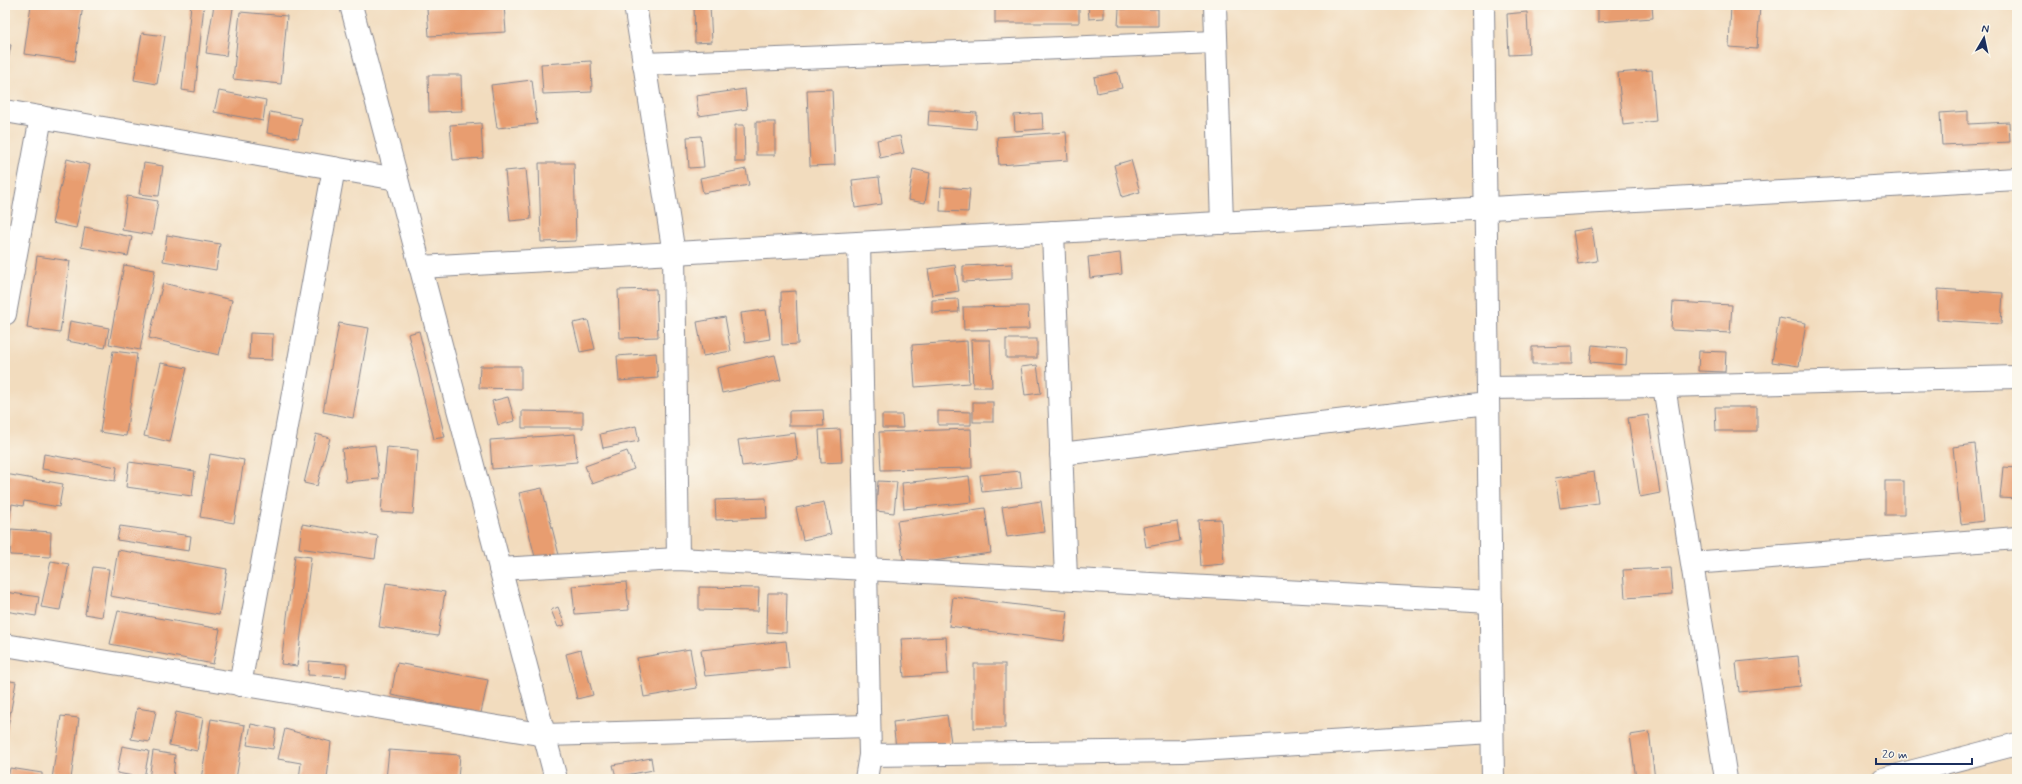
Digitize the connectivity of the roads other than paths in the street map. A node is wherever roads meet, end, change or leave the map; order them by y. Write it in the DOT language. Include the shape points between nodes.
graph roads {
  1 [pos="351,5"];
  2 [pos="634,5"];
  3 [pos="1215,5"];
  4 [pos="1483,5"];
  5 [pos="1216,42"];
  6 [pos="644,64"];
  7 [pos="5,111"];
  8 [pos="41,117"];
  9 [pos="334,168"];
  10 [pos="2017,178"];
  11 [pos="397,179"];
  12 [pos="1486,208"];
  13 [pos="1222,223"];
  14 [pos="1052,232"];
  15 [pos="859,243"];
  16 [pos="674,254"];
  17 [pos="420,267"];
  18 [pos="5,314"];
  19 [pos="2017,377"];
  20 [pos="1664,386"];
  21 [pos="1488,395"];
  22 [pos="1061,454"];
  23 [pos="2017,538"];
  24 [pos="678,559"];
  25 [pos="1692,562"];
  26 [pos="866,568"];
  27 [pos="500,569"];
  28 [pos="1066,579"];
  29 [pos="1491,602"];
  30 [pos="5,645"];
  31 [pos="240,685"];
  32 [pos="869,726"];
  33 [pos="1492,732"];
  34 [pos="545,735"];
  35 [pos="2017,744"];
  36 [pos="870,755"];
  37 [pos="556,779"];
  38 [pos="866,779"];
  39 [pos="1493,779"];
  40 [pos="1726,779"];
  41 [pos="1883,779"];
  1 -- 11 [label="street"];
  2 -- 6 [label="street"];
  3 -- 5 [label="street"];
  4 -- 12 [label="street"];
  5 -- 6 [label="street"];
  5 -- 13 [label="street"];
  6 -- 16 [label="street"];
  7 -- 8 [label="street"];
  8 -- 9 [label="street"];
  8 -- 18 [label="street"];
  9 -- 11 [label="street"];
  9 -- 31 [label="street"];
  10 -- 12 [label="street"];
  11 -- 17 [label="street"];
  12 -- 13 [label="street"];
  12 -- 21 [label="street"];
  13 -- 14 [label="street"];
  14 -- 15 [label="street"];
  14 -- 22 [label="street"];
  15 -- 16 [label="street"];
  15 -- 26 [label="street"];
  16 -- 17 [label="street"];
  16 -- 24 [label="street"];
  17 -- 27 [label="street"];
  19 -- 20 [label="street"];
  20 -- 21 [label="street"];
  20 -- 25 [label="street"];
  21 -- 22 [label="street"];
  21 -- 29 [label="street"];
  22 -- 28 [label="street"];
  23 -- 25 [label="street"];
  24 -- 26 [label="street"];
  24 -- 27 [label="street"];
  25 -- 40 [label="street"];
  26 -- 28 [label="street"];
  26 -- 32 [label="street"];
  27 -- 34 [label="street"];
  28 -- 29 [label="street"];
  29 -- 33 [label="street"];
  30 -- 31 [label="street"];
  31 -- 34 [label="street"];
  32 -- 34 [label="street"];
  32 -- 36 [label="street"];
  33 -- 36 [label="street" via="1182,751"];
  33 -- 39 [label="street"];
  34 -- 37 [label="street"];
  35 -- 41 [label="street"];
  36 -- 38 [label="street"];
}
